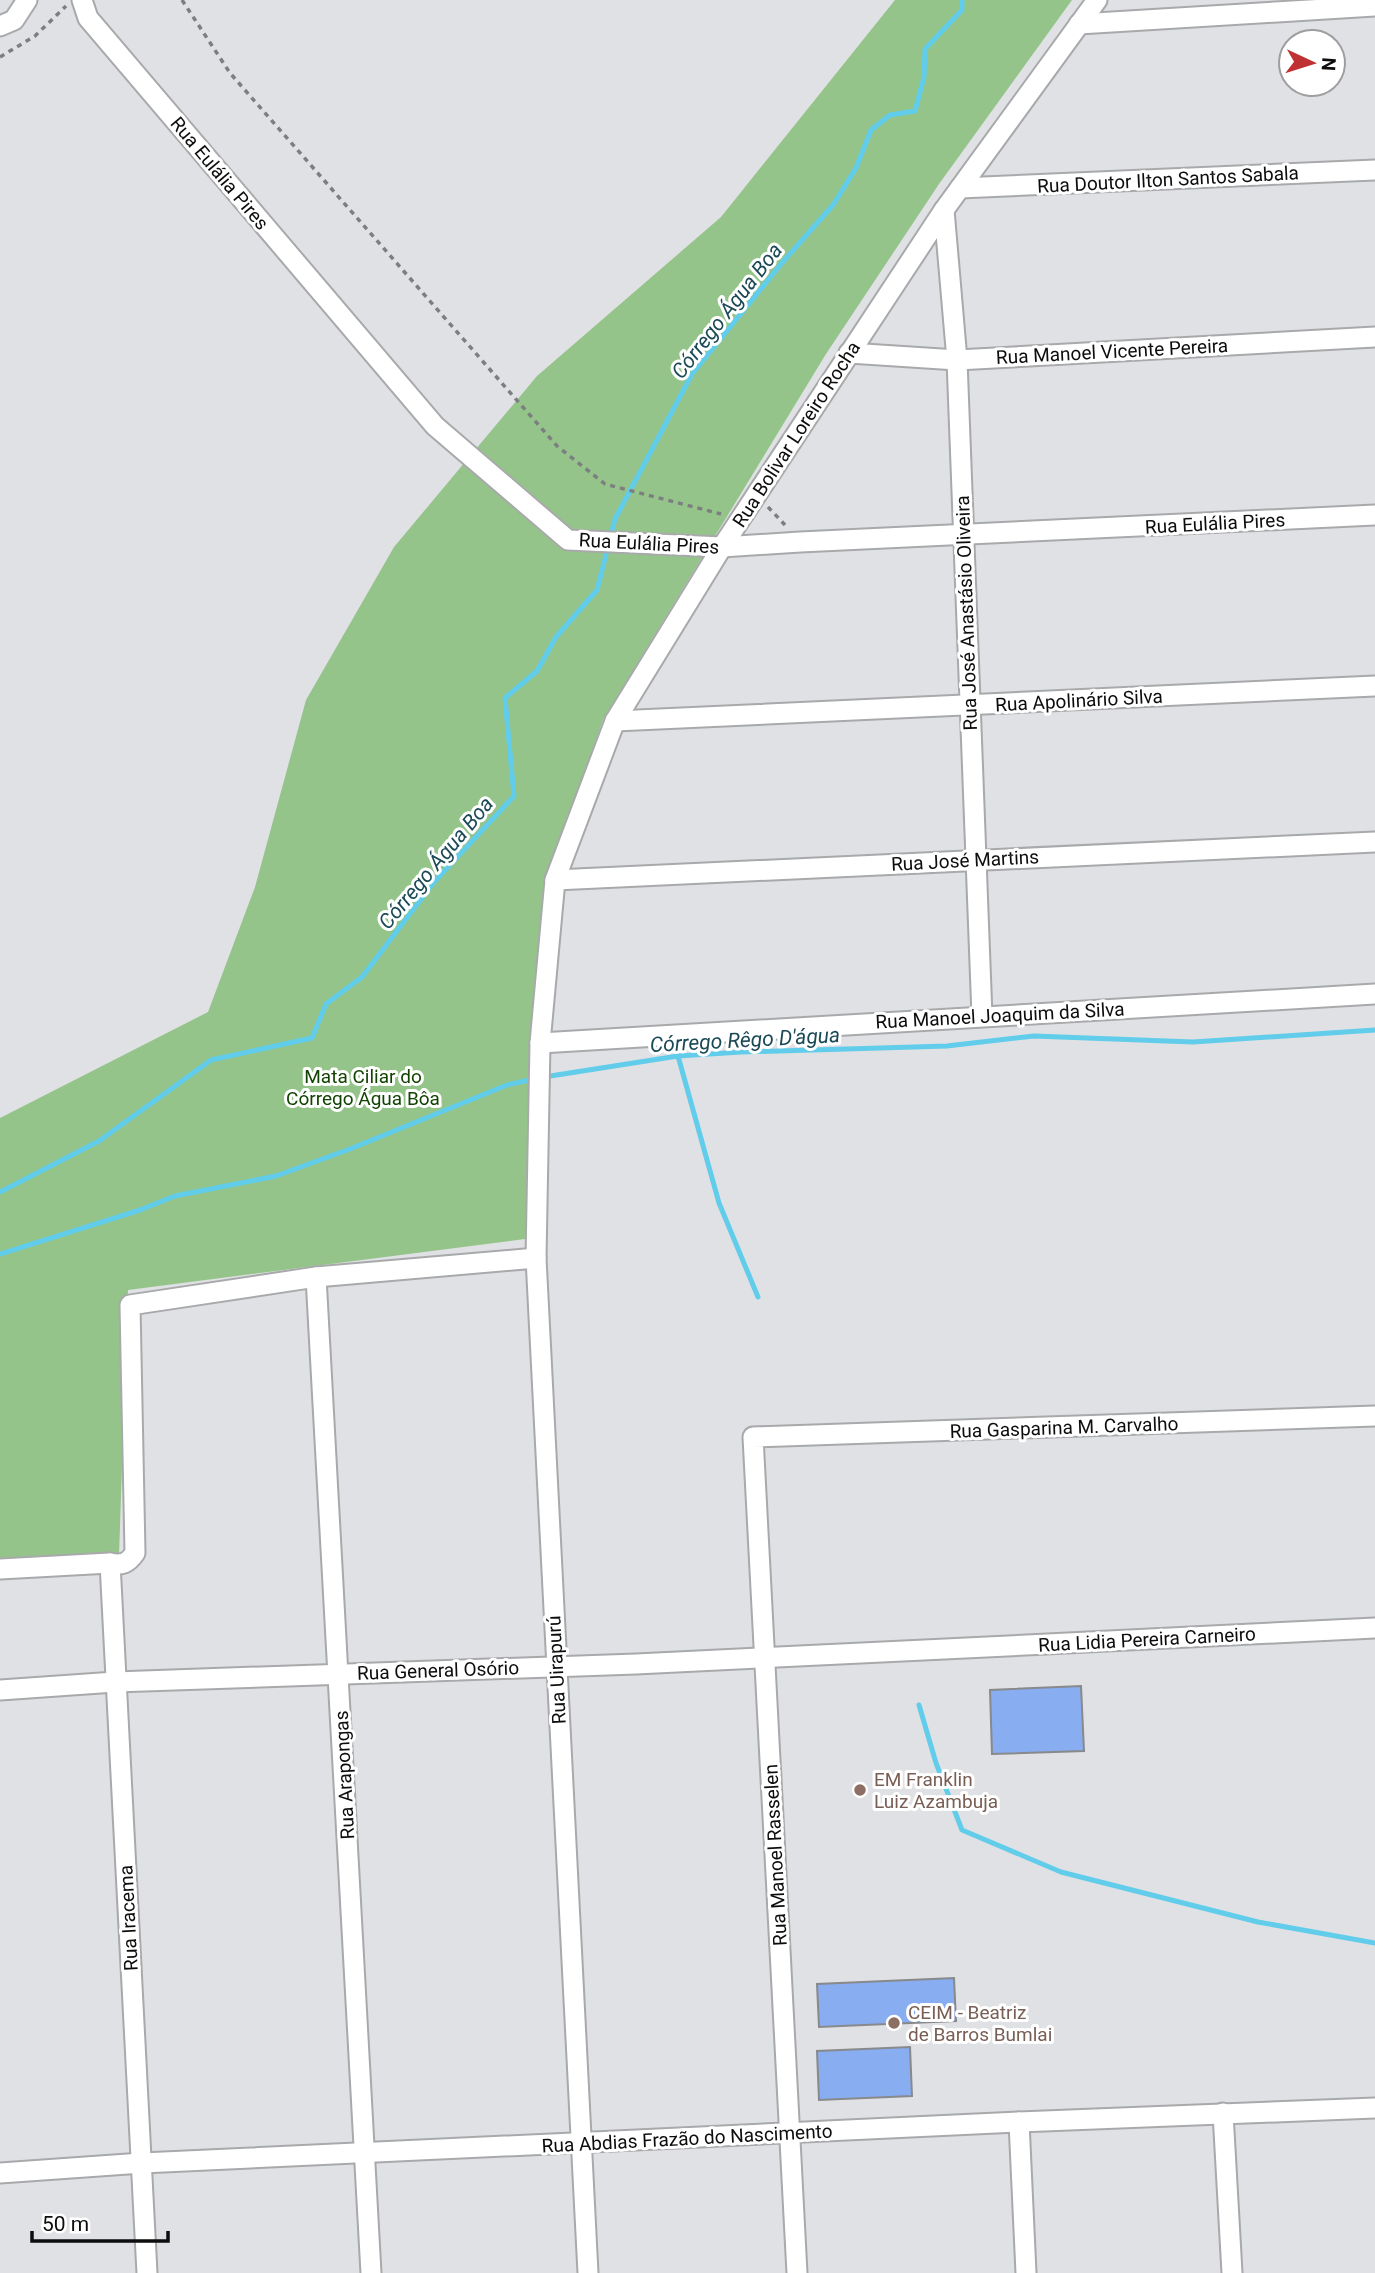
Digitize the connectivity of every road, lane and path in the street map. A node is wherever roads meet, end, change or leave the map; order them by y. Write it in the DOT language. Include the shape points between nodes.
graph roads {
  1 [pos="27,0"];
  2 [pos="72,0"];
  3 [pos="82,0"];
  4 [pos="182,0"];
  5 [pos="1097,0"];
  6 [pos="1375,6"];
  7 [pos="1079,23"];
  8 [pos="0,26"];
  9 [pos="0,57"];
  10 [pos="1375,170"];
  11 [pos="960,188"];
  12 [pos="944,210"];
  13 [pos="1375,337"];
  14 [pos="849,353"];
  15 [pos="957,360"];
  16 [pos="757,495"];
  17 [pos="1375,515"];
  18 [pos="730,517"];
  19 [pos="964,535"];
  20 [pos="800,542"];
  21 [pos="722,547"];
  22 [pos="1375,686"];
  23 [pos="970,705"];
  24 [pos="615,721"];
  25 [pos="1375,842"];
  26 [pos="976,860"];
  27 [pos="555,880"];
  28 [pos="1375,994"];
  29 [pos="982,1016"];
  30 [pos="541,1043"];
  31 [pos="540,1067"];
  32 [pos="536,1258"];
  33 [pos="319,1277"];
  34 [pos="1375,1416"];
  35 [pos="752,1437"];
  36 [pos="110,1563"];
  37 [pos="0,1569"];
  38 [pos="1375,1628"];
  39 [pos="918,1651"];
  40 [pos="765,1658"];
  41 [pos="556,1666"];
  42 [pos="339,1674"];
  43 [pos="115,1682"];
  44 [pos="0,1690"];
  45 [pos="1375,2108"];
  46 [pos="1223,2113"];
  47 [pos="1019,2122"];
  48 [pos="791,2133"];
  49 [pos="582,2143"];
  50 [pos="366,2153"];
  51 [pos="142,2163"];
  52 [pos="0,2173"];
  53 [pos="147,2273"];
  54 [pos="371,2273"];
  55 [pos="588,2273"];
  56 [pos="797,2273"];
  57 [pos="1026,2273"];
  58 [pos="1232,2273"];
  1 -- 8 [label="street" via="14,20"];
  2 -- 9 [label="path" via="35,36"];
  3 -- 21 [label="street, Rua Eulália Pires" via="88,18 435,426 568,540"];
  4 -- 18 [label="path" via="230,73 557,446 605,484"];
  5 -- 7 [label="street, Rua Bolivar Loreiro Rocha"];
  6 -- 7 [label="street"];
  7 -- 11 [label="street, Rua Bolivar Loreiro Rocha"];
  10 -- 11 [label="street, Rua Doutor Ilton Santos Sabala"];
  11 -- 12 [label="street, Rua Bolivar Loreiro Rocha"];
  12 -- 14 [label="street, Rua Bolivar Loreiro Rocha"];
  12 -- 15 [label="street, Rua José Anastásio Oliveira"];
  13 -- 15 [label="street, Rua Manoel Vicente Pereira"];
  14 -- 15 [label="street, Rua Manoel Vicente Pereira"];
  14 -- 16 [label="street, Rua Bolivar Loreiro Rocha"];
  15 -- 19 [label="street, Rua José Anastásio Oliveira"];
  16 -- 20 [label="path"];
  16 -- 21 [label="street, Rua Bolivar Loreiro Rocha"];
  17 -- 19 [label="street, Rua Eulália Pires"];
  19 -- 20 [label="street, Rua Eulália Pires"];
  19 -- 23 [label="street, Rua José Anastásio Oliveira"];
  20 -- 21 [label="street, Rua Eulália Pires"];
  21 -- 24 [label="street, Rua Bolivar Loreiro Rocha"];
  22 -- 23 [label="street, Rua Apolinário Silva"];
  23 -- 24 [label="street, Rua Apolinário Silva"];
  23 -- 26 [label="street, Rua José Anastásio Oliveira"];
  24 -- 27 [label="street, Rua Bolivar Loreiro Rocha"];
  25 -- 26 [label="street, Rua José Martins"];
  26 -- 27 [label="street, Rua José Martins"];
  26 -- 29 [label="street, Rua José Anastásio Oliveira"];
  27 -- 30 [label="street, Rua Bolivar Loreiro Rocha"];
  28 -- 29 [label="street, Rua Manoel Joaquim da Silva"];
  29 -- 30 [label="street, Rua Manoel Joaquim da Silva"];
  30 -- 31 [label="street, Rua Bolivar Loreiro Rocha"];
  31 -- 32 [label="street, Rua Uirapurú"];
  32 -- 33 [label="street"];
  32 -- 41 [label="street, Rua Uirapurú"];
  33 -- 36 [label="street" via="130,1305 135,1553 119,1565"];
  33 -- 42 [label="street, Rua Arapongas"];
  34 -- 35 [label="street, Rua Gasparina M. Carvalho"];
  35 -- 40 [label="street, Rua Manoel Rasselen"];
  36 -- 37 [label="street"];
  36 -- 43 [label="street, Rua Iracema"];
  38 -- 39 [label="street, Rua Lidia Pereira Carneiro"];
  39 -- 40 [label="street, Rua General Osório"];
  40 -- 41 [label="street, Rua General Osório"];
  40 -- 48 [label="street, Rua Manoel Rasselen"];
  41 -- 42 [label="street, Rua General Osório"];
  41 -- 49 [label="street, Rua Uirapurú"];
  42 -- 43 [label="street, Rua General Osório"];
  42 -- 50 [label="street, Rua Arapongas"];
  43 -- 44 [label="street, Rua General Osório"];
  43 -- 51 [label="street, Rua Iracema"];
  45 -- 46 [label="street, Rua Abdias Frazão do Nascimento"];
  46 -- 47 [label="street, Rua Abdias Frazão do Nascimento"];
  46 -- 58 [label="street"];
  47 -- 48 [label="street, Rua Abdias Frazão do Nascimento"];
  47 -- 57 [label="street"];
  48 -- 49 [label="street, Rua Abdias Frazão do Nascimento"];
  48 -- 56 [label="street, Rua Manoel Rasselen"];
  49 -- 50 [label="street, Rua Abdias Frazão do Nascimento"];
  49 -- 55 [label="street, Rua Uirapurú"];
  50 -- 51 [label="street, Rua Abdias Frazão do Nascimento"];
  50 -- 54 [label="street, Rua Arapongas"];
  51 -- 52 [label="street, Rua Abdias Frazão do Nascimento"];
  51 -- 53 [label="street, Rua Iracema"];
}
